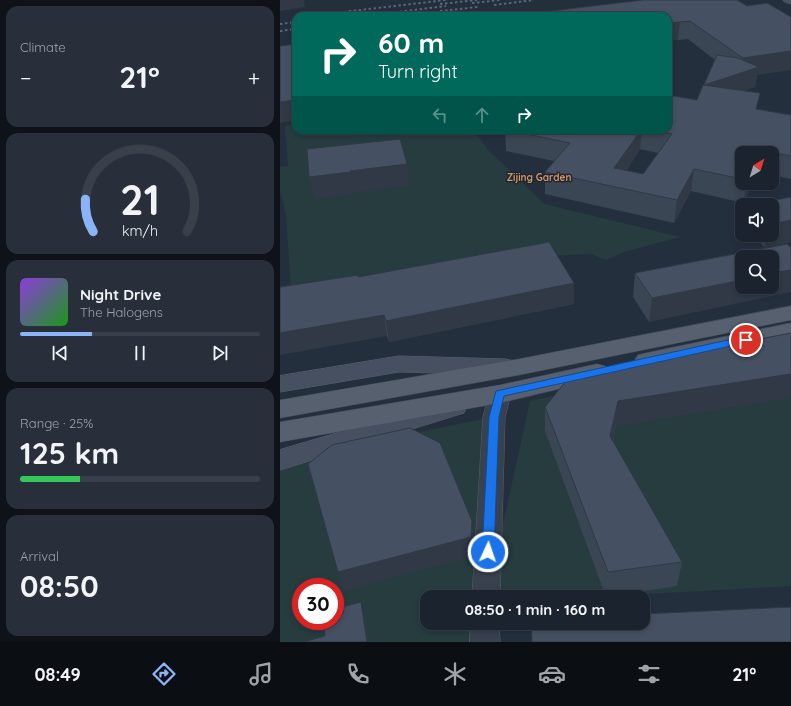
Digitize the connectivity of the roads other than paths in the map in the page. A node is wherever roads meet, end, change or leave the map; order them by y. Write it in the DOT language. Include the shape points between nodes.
graph roads {
  1 [pos="791,313"];
  2 [pos="791,330"];
  3 [pos="519,367"];
  4 [pos="280,384"];
  5 [pos="500,394"];
  6 [pos="280,409"];
  7 [pos="280,432"];
  8 [pos="280,460"];
  9 [pos="486,590"];
  10 [pos="485,630"];
  11 [pos="485,642"];
  1 -- 3 [label="main road"];
  2 -- 5 [label="main road"];
  3 -- 4 [label="street" via="399,364"];
  3 -- 6 [label="main road"];
  5 -- 7 [label="main road"];
  5 -- 8 [label="street"];
  5 -- 9 [label="street" via="494,417"];
  10 -- 11 [label="street"];
}
